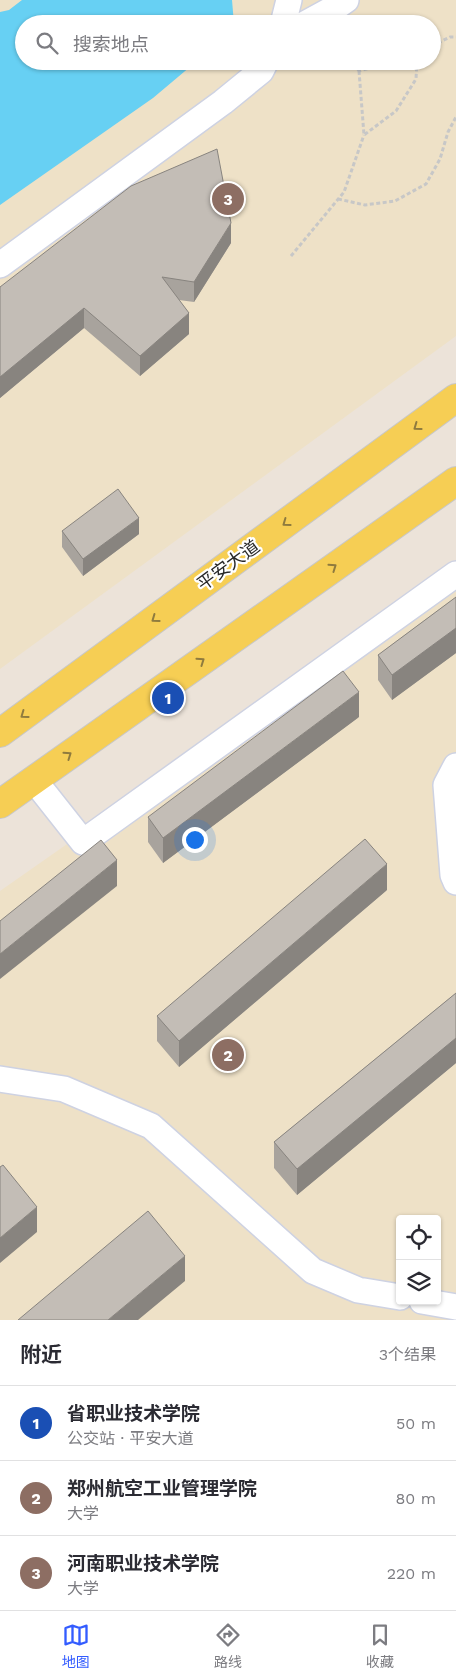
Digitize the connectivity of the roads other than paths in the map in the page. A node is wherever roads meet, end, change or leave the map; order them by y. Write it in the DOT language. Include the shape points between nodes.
graph roads {
  1 [pos="288,0"];
  2 [pos="346,0"];
  3 [pos="286,15"];
  4 [pos="321,15"];
  5 [pos="262,70"];
  6 [pos="0,264"];
  7 [pos="456,398"];
  8 [pos="456,481"];
  9 [pos="456,574"];
  10 [pos="0,733"];
  11 [pos="456,766"];
  12 [pos="34,780"];
  13 [pos="0,804"];
  14 [pos="456,882"];
  15 [pos="0,1079"];
  16 [pos="396,1296"];
  17 [pos="441,1305"];
  18 [pos="456,1308"];
  1 -- 3 [label="street"];
  2 -- 4 [label="street"];
  5 -- 6 [label="street" via="223,102"];
  7 -- 10 [label="main road, 平安大道, one-way"];
  12 -- 8 [label="main road, one-way"];
  9 -- 12 [label="street" via="83,842"];
  11 -- 14 [label="street" via="446,785"];
  12 -- 13 [label="main road"];
  15 -- 16 [label="street" via="64,1089 151,1126 313,1271 358,1290"];
  17 -- 18 [label="street"];
}
